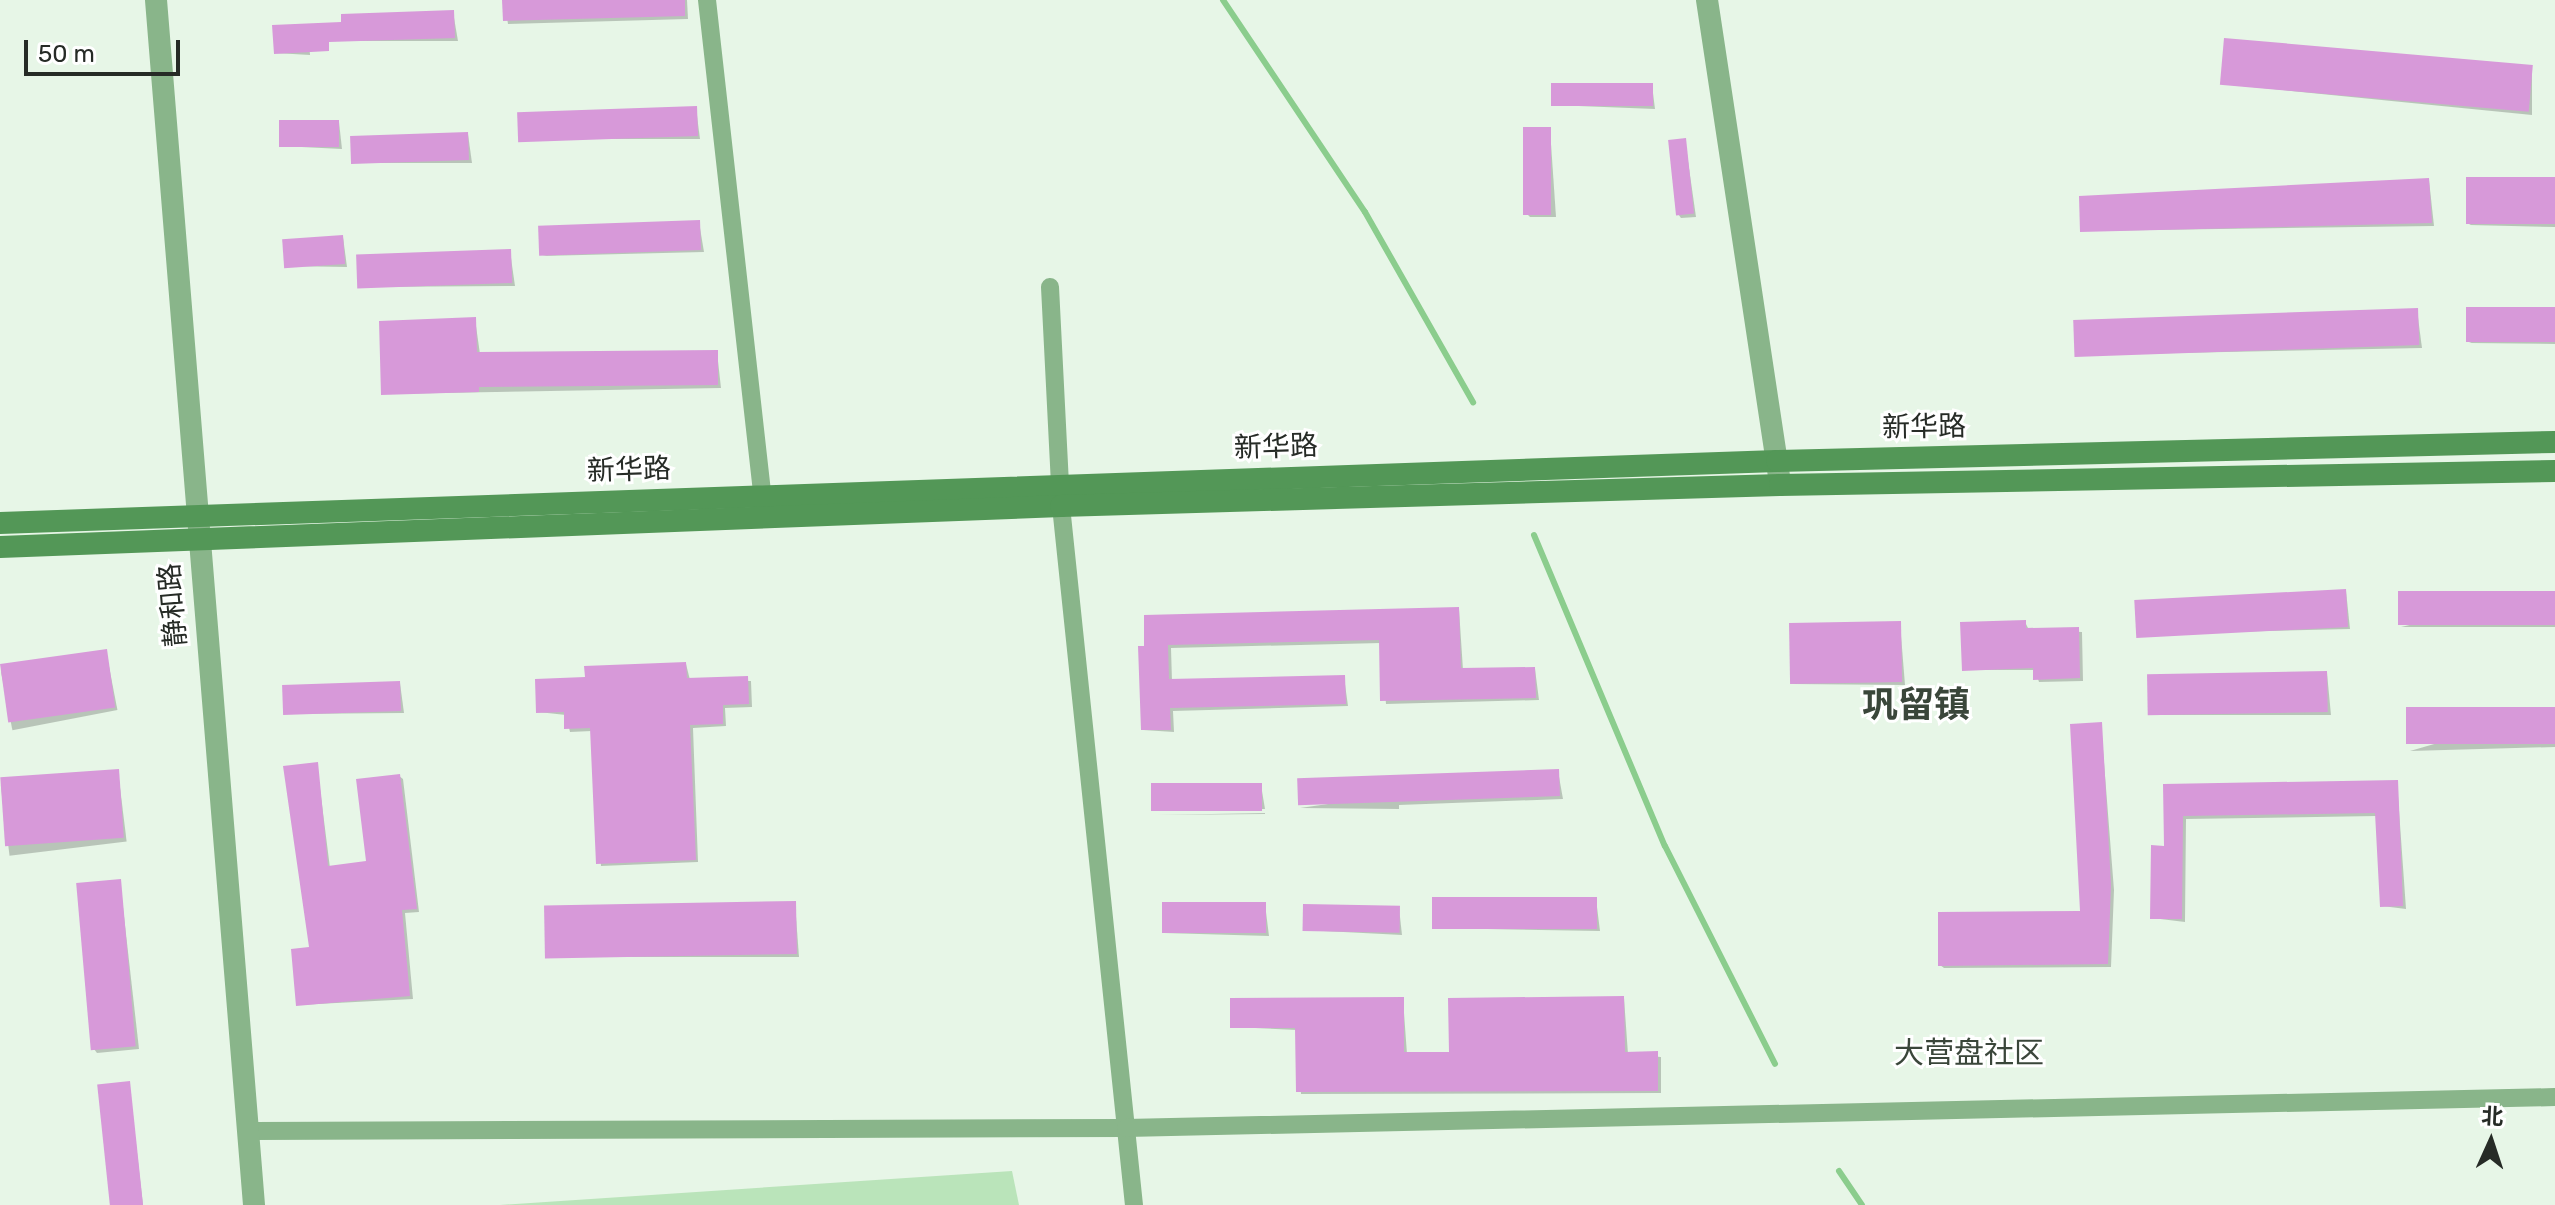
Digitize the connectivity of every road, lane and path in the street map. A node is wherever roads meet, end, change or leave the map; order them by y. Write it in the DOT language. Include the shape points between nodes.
graph roads {
  1 [pos="156,0"];
  2 [pos="707,0"];
  3 [pos="1707,0"];
  4 [pos="1050,287"];
  5 [pos="2555,442"];
  6 [pos="1777,461"];
  7 [pos="2555,471"];
  8 [pos="1780,485"];
  9 [pos="1061,495"];
  10 [pos="763,505"];
  11 [pos="196,516"];
  12 [pos="0,523"];
  13 [pos="198,541"];
  14 [pos="0,547"];
  15 [pos="2555,1097"];
  16 [pos="1126,1128"];
  17 [pos="248,1131"];
  18 [pos="254,1205"];
  19 [pos="1134,1205"];
  1 -- 11 [label="street, 静和路"];
  2 -- 10 [label="street"];
  3 -- 6 [label="street"];
  4 -- 9 [label="street"];
  5 -- 6 [label="main road, 新华路"];
  6 -- 8 [label="street"];
  6 -- 9 [label="main road, 新华路"];
  7 -- 8 [label="main road, 新华路"];
  8 -- 9 [label="main road, 新华路"];
  9 -- 10 [label="main road, 新华路"];
  9 -- 16 [label="street"];
  10 -- 11 [label="main road, 新华路"];
  10 -- 13 [label="main road, 新华路"];
  11 -- 12 [label="main road, 新华路"];
  11 -- 13 [label="street, 静和路"];
  13 -- 14 [label="main road, 新华路"];
  13 -- 17 [label="street, 静和路"];
  15 -- 16 [label="street"];
  16 -- 17 [label="street"];
  16 -- 19 [label="street"];
  17 -- 18 [label="street, 静和路"];
}
